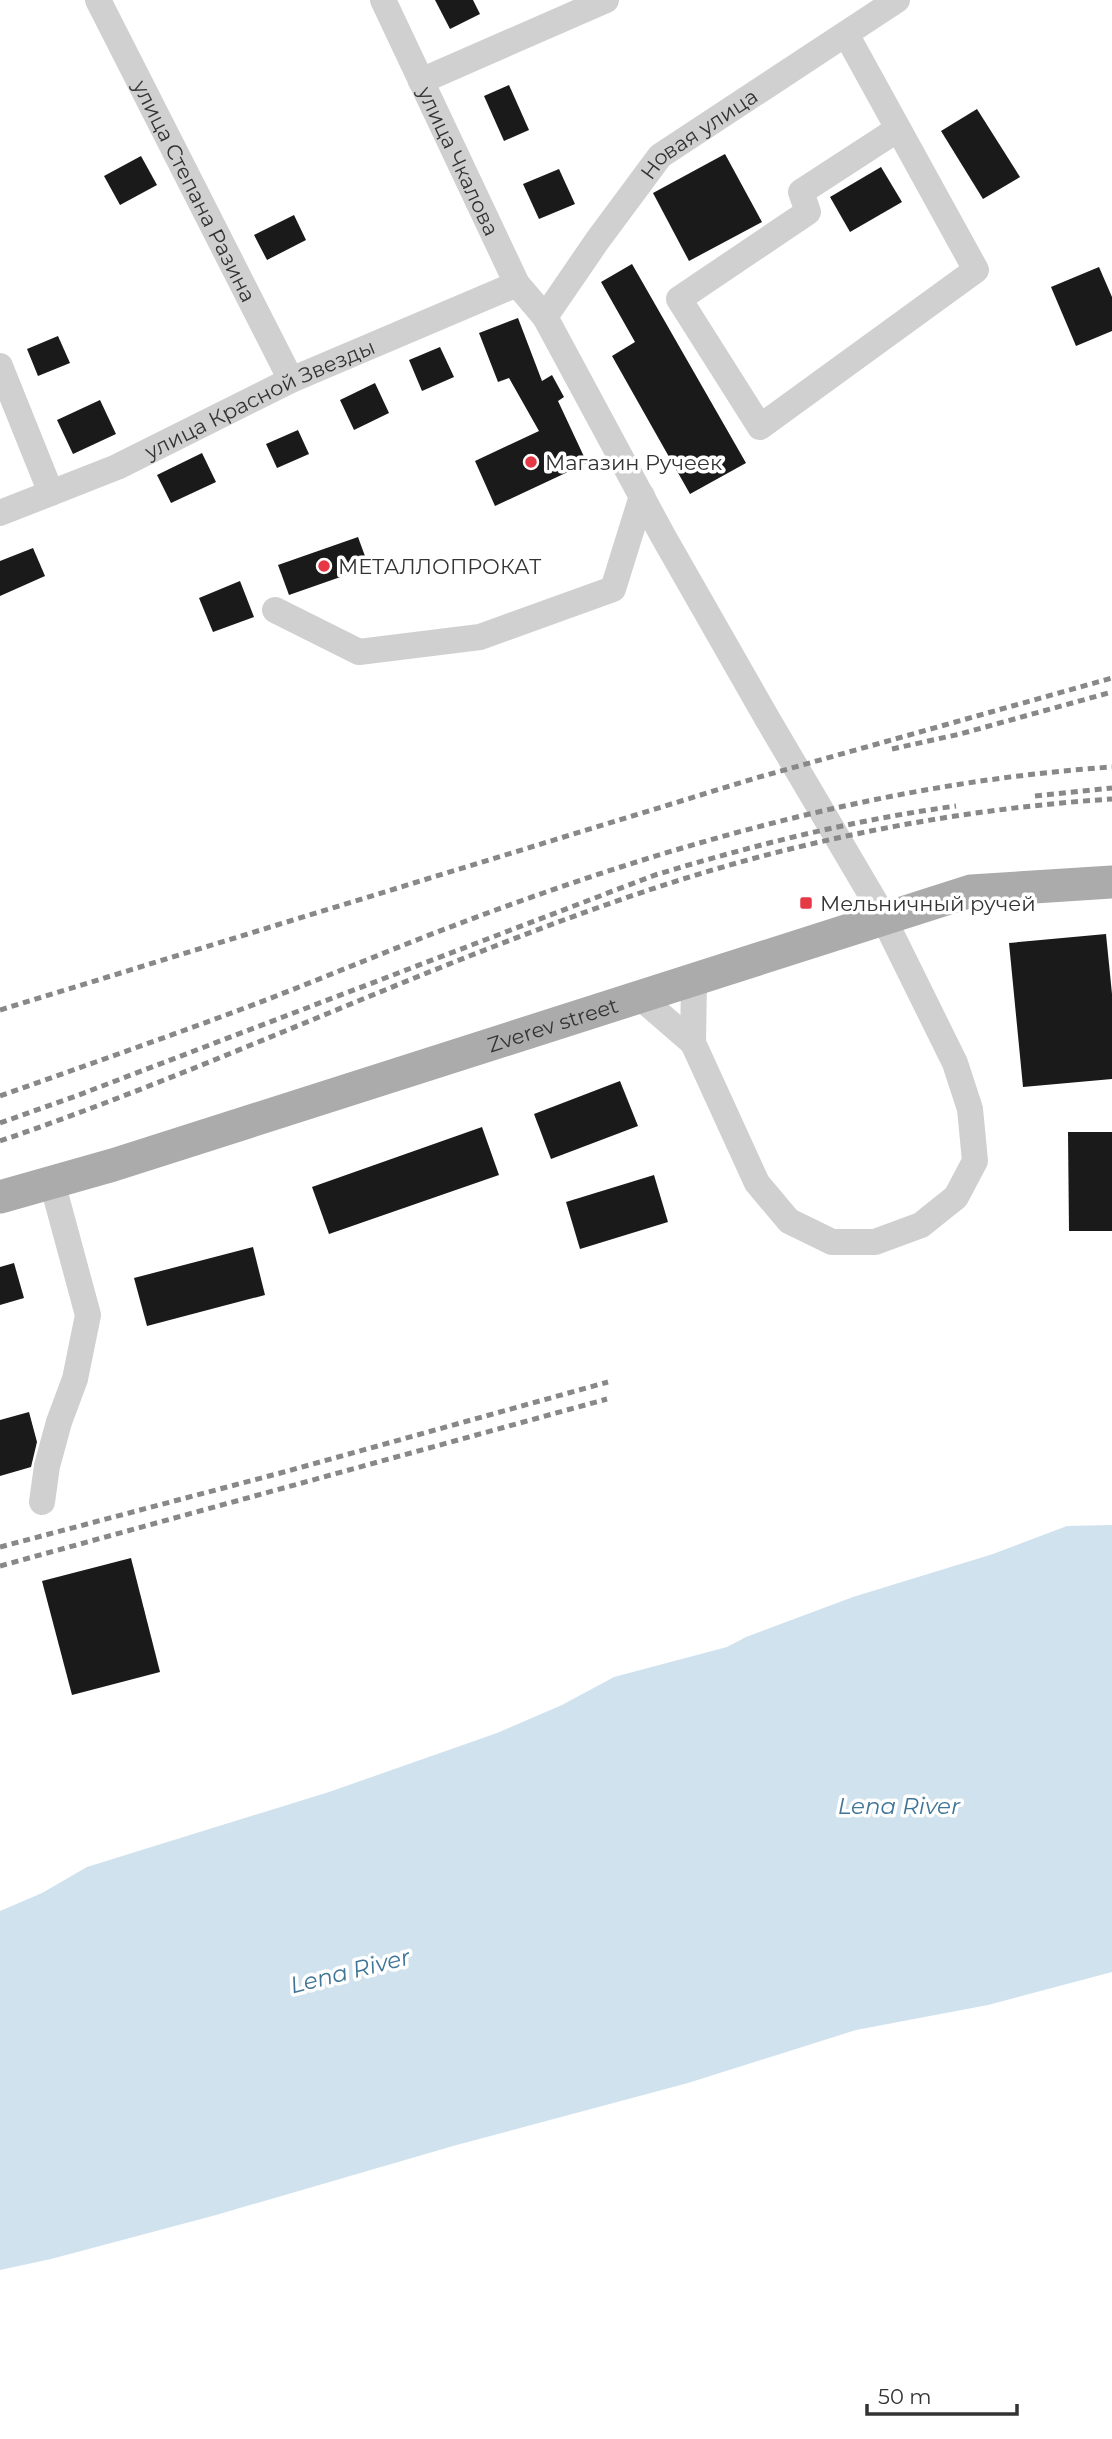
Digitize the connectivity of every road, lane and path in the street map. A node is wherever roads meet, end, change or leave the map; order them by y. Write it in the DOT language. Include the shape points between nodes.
graph roads {
  1 [pos="99,0"];
  2 [pos="383,0"];
  3 [pos="606,0"];
  4 [pos="897,0"];
  5 [pos="846,34"];
  6 [pos="421,81"];
  7 [pos="898,128"];
  8 [pos="517,284"];
  9 [pos="545,317"];
  10 [pos="0,366"];
  11 [pos="291,380"];
  12 [pos="51,493"];
  13 [pos="642,496"];
  14 [pos="0,513"];
  15 [pos="275,610"];
  16 [pos="1112,882"];
  17 [pos="694,981"];
  18 [pos="641,998"];
  19 [pos="693,1043"];
  20 [pos="52,1182"];
  21 [pos="0,1197"];
  22 [pos="43,1502"];
  1 -- 11 [label="street, улица Степана Разина"];
  2 -- 6 [label="street, улица Чкалова"];
  3 -- 6 [label="street"];
  4 -- 5 [label="street, Новая улица"];
  5 -- 7 [label="street"];
  5 -- 9 [label="street, Новая улица" via="660,156"];
  6 -- 8 [label="street, улица Чкалова"];
  7 -- 7 [label="street" via="976,270 761,427 680,299 808,212 801,192"];
  8 -- 9 [label="street, улица Чкалова"];
  8 -- 11 [label="street, улица Красной Звезды"];
  9 -- 13 [label="street, улица Чкалова"];
  10 -- 12 [label="street"];
  11 -- 12 [label="street, улица Красной Звезды" via="117,467"];
  12 -- 14 [label="street, улица Красной Звезды"];
  13 -- 15 [label="street" via="613,589 480,637 359,652"];
  13 -- 19 [label="street, улица Чкалова" via="877,905 955,1063 970,1110 975,1161 956,1197 921,1225 875,1242 832,1242 789,1221 757,1183"];
  16 -- 17 [label="main road, Zverev street" via="971,891"];
  17 -- 18 [label="main road, Zverev street"];
  17 -- 19 [label="street"];
  18 -- 19 [label="street"];
  18 -- 20 [label="main road, Zverev street"];
  20 -- 21 [label="main road, Zverev street"];
  20 -- 22 [label="street" via="88,1315 75,1379 47,1466"];
}
